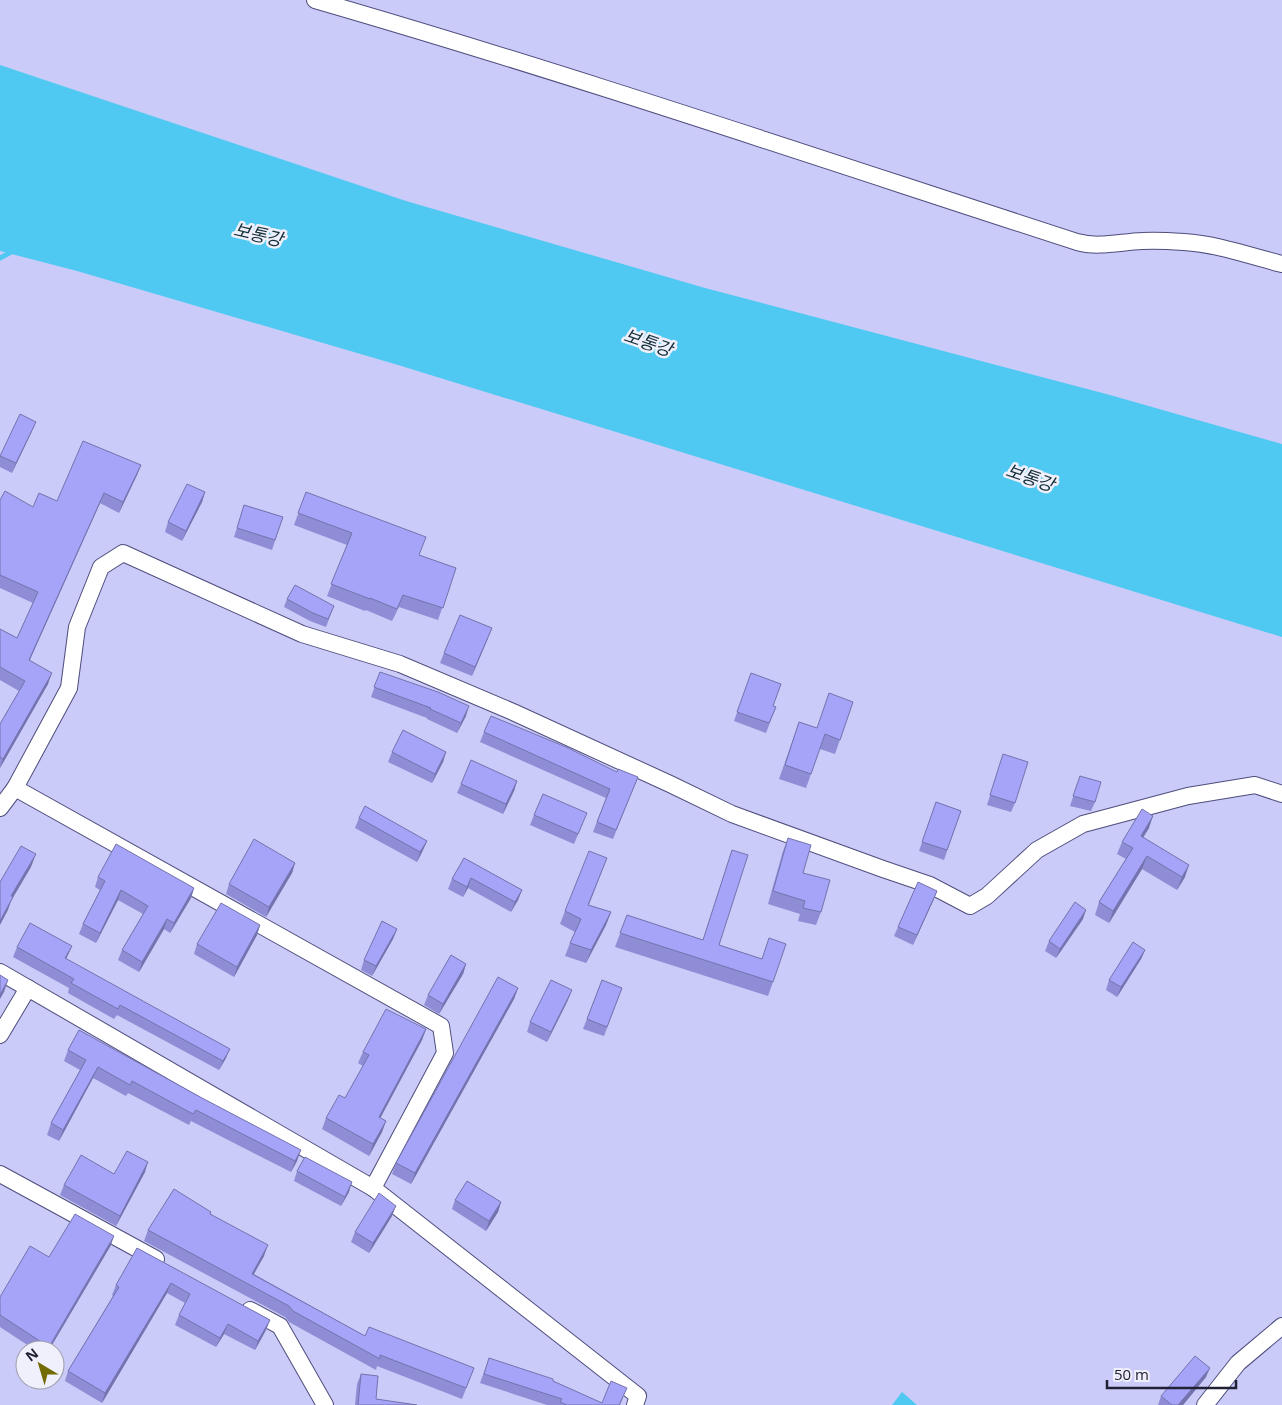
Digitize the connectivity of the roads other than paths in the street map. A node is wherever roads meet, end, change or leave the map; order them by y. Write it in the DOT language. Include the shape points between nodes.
graph roads {
  1 [pos="315,0"];
  2 [pos="1282,264"];
  3 [pos="15,788"];
  4 [pos="1282,794"];
  5 [pos="0,808"];
  6 [pos="0,972"];
  7 [pos="28,988"];
  8 [pos="0,1035"];
  9 [pos="0,1174"];
  10 [pos="373,1188"];
  11 [pos="166,1264"];
  12 [pos="236,1302"];
  13 [pos="1282,1326"];
  14 [pos="325,1405"];
  15 [pos="635,1405"];
  16 [pos="1205,1405"];
  1 -- 2 [label="street" via="684,114 1091,246 1144,241 1186,242 1216,246"];
  3 -- 4 [label="street" via="69,688 77,627 101,568 124,553 302,634 400,664 513,712 732,814 930,885 970,906 986,896 1037,850 1083,824 1188,796 1255,785"];
  3 -- 5 [label="street"];
  3 -- 10 [label="street" via="441,1026 444,1053"];
  6 -- 7 [label="street"];
  7 -- 8 [label="street"];
  7 -- 10 [label="street"];
  9 -- 11 [label="street"];
  10 -- 15 [label="street" via="638,1396"];
  12 -- 14 [label="street" via="280,1326"];
  13 -- 16 [label="street" via="1238,1363"];
}
